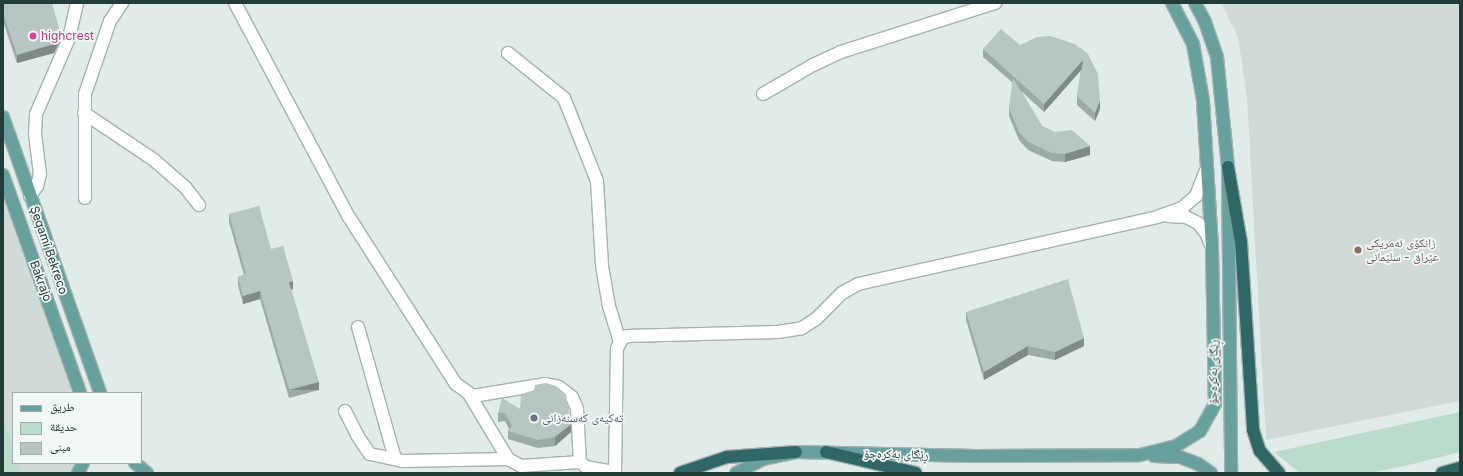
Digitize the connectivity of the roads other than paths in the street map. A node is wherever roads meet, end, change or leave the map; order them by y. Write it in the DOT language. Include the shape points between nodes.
graph roads {
  1 [pos="77,3"];
  2 [pos="122,3"];
  3 [pos="235,3"];
  4 [pos="995,3"];
  5 [pos="1172,3"];
  6 [pos="1195,3"];
  7 [pos="508,53"];
  8 [pos="763,94"];
  9 [pos="84,113"];
  10 [pos="3,117"];
  11 [pos="1228,167"];
  12 [pos="1205,172"];
  13 [pos="3,175"];
  14 [pos="30,196"];
  15 [pos="85,198"];
  16 [pos="199,205"];
  17 [pos="1157,217"];
  18 [pos="1212,248"];
  19 [pos="358,327"];
  20 [pos="620,342"];
  21 [pos="98,388"];
  22 [pos="79,391"];
  23 [pos="469,394"];
  24 [pos="345,411"];
  25 [pos="796,452"];
  26 [pos="826,452"];
  27 [pos="1140,455"];
  28 [pos="395,459"];
  29 [pos="508,460"];
  30 [pos="580,462"];
  31 [pos="82,464"];
  32 [pos="137,464"];
  33 [pos="1460,468"];
  34 [pos="615,472"];
  35 [pos="78,473"];
  36 [pos="147,473"];
  37 [pos="680,473"];
  38 [pos="736,473"];
  39 [pos="916,473"];
  40 [pos="1211,473"];
  41 [pos="1231,473"];
  42 [pos="1280,473"];
  43 [pos="1442,473"];
  1 -- 14 [label="street" via="69,38 36,114 40,174 37,186"];
  2 -- 9 [label="street" via="110,20 86,94"];
  3 -- 23 [label="street" via="349,218 456,384"];
  4 -- 8 [label="street" via="841,52"];
  5 -- 12 [label="main road, ڕێگای بەکرەجۆ" via="1187,28 1198,62 1203,100"];
  6 -- 11 [label="main road, ڕێگای بەکرەجۆ" via="1205,22 1217,57"];
  7 -- 20 [label="street" via="564,98 597,181 602,266 609,306"];
  9 -- 15 [label="street"];
  9 -- 16 [label="street" via="154,160 185,187"];
  10 -- 14 [label="main road, Şeqamî Bekreco"];
  11 -- 41 [label="main road, ڕێگای بەکرەجۆ"];
  11 -- 42 [label="highway" via="1241,242 1253,430 1260,450"];
  12 -- 17 [label="street" via="1199,192 1190,204"];
  12 -- 18 [label="main road, ڕێگای بەکرەجۆ"];
  13 -- 22 [label="main road, Bakrajo"];
  14 -- 21 [label="main road, Şeqamî Bekreco"];
  17 -- 18 [label="street" via="1180,216 1198,223 1206,233"];
  17 -- 20 [label="street" via="858,284 834,300 811,324 790,331 634,334"];
  18 -- 27 [label="main road, ڕێگای بەکرەجۆ" via="1215,404 1208,420 1190,438 1176,446"];
  19 -- 28 [label="street"];
  20 -- 34 [label="street" via="616,358"];
  21 -- 22 [label="main road"];
  23 -- 29 [label="street"];
  23 -- 30 [label="street" via="478,396 546,384 565,390 572,397 577,409"];
  24 -- 28 [label="street" via="356,435 370,454"];
  25 -- 26 [label="main road, ڕێگای بەکرەجۆ"];
  25 -- 37 [label="highway" via="727,457"];
  25 -- 38 [label="main road, ڕێگای بەکرەجۆ" via="764,459"];
  26 -- 27 [label="main road, ڕێگای بەکرەجۆ"];
  26 -- 39 [label="highway"];
  27 -- 40 [label="main road" via="1180,457 1198,464"];
  28 -- 29 [label="street"];
  29 -- 30 [label="street" via="521,466"];
  30 -- 34 [label="street" via="586,467"];
  31 -- 35 [label="main road"];
  32 -- 36 [label="main road"];
  33 -- 43 [label="highway"];
}
